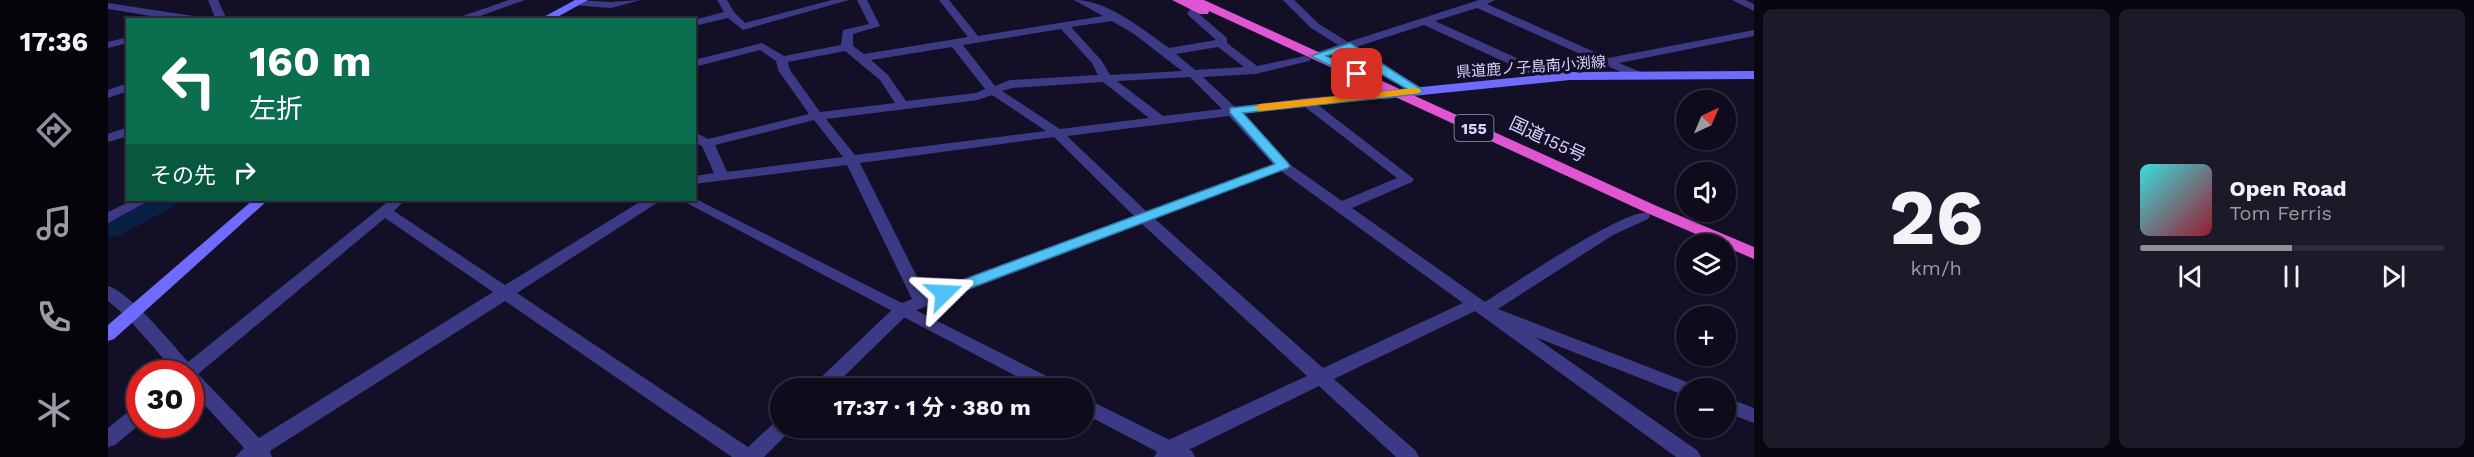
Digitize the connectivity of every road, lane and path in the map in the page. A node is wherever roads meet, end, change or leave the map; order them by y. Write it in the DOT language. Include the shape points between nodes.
graph roads {
  1 [pos="213,0"];
  2 [pos="520,0"];
  3 [pos="636,0"];
  4 [pos="722,0"];
  5 [pos="844,0"];
  6 [pos="862,0"];
  7 [pos="944,0"];
  8 [pos="1080,0"];
  9 [pos="1178,0"];
  10 [pos="1288,0"];
  11 [pos="1490,0"];
  12 [pos="1737,0"];
  13 [pos="580,2"];
  14 [pos="1195,4"];
  15 [pos="1477,4"];
  16 [pos="111,8"];
  17 [pos="1754,8"];
  18 [pos="730,14"];
  19 [pos="474,17"];
  20 [pos="1115,17"];
  21 [pos="185,18"];
  22 [pos="221,18"];
  23 [pos="547,18"];
  24 [pos="1425,21"];
  25 [pos="696,22"];
  26 [pos="1063,25"];
  27 [pos="743,27"];
  28 [pos="1754,33"];
  29 [pos="975,39"];
  30 [pos="126,40"];
  31 [pos="1221,43"];
  32 [pos="956,44"];
  33 [pos="108,45"];
  34 [pos="762,46"];
  35 [pos="1350,46"];
  36 [pos="847,47"];
  37 [pos="1167,52"];
  38 [pos="862,58"];
  39 [pos="1311,58"];
  40 [pos="782,60"];
  41 [pos="1610,61"];
  42 [pos="696,63"];
  43 [pos="1255,70"];
  44 [pos="1193,74"];
  45 [pos="1754,75"];
  46 [pos="1639,76"];
  47 [pos="1550,78"];
  48 [pos="1106,79"];
  49 [pos="126,88"];
  50 [pos="992,90"];
  51 [pos="1418,91"];
  52 [pos="1398,93"];
  53 [pos="108,94"];
  54 [pos="1382,95"];
  55 [pos="1306,102"];
  56 [pos="902,104"];
  57 [pos="1234,111"];
  58 [pos="816,116"];
  59 [pos="1159,119"];
  60 [pos="126,132"];
  61 [pos="1057,133"];
  62 [pos="108,138"];
  63 [pos="700,140"];
  64 [pos="852,160"];
  65 [pos="1283,166"];
  66 [pos="722,176"];
  67 [pos="696,180"];
  68 [pos="141,201"];
  69 [pos="260,201"];
  70 [pos="398,201"];
  71 [pos="650,201"];
  72 [pos="690,201"];
  73 [pos="1341,207"];
  74 [pos="385,211"];
  75 [pos="1643,216"];
  76 [pos="108,218"];
  77 [pos="1145,218"];
  78 [pos="1685,234"];
  79 [pos="1754,253"];
  80 [pos="1736,256"];
  81 [pos="1754,264"];
  82 [pos="505,291"];
  83 [pos="108,292"];
  84 [pos="921,301"];
  85 [pos="1480,307"];
  86 [pos="903,309"];
  87 [pos="133,314"];
  88 [pos="108,335"];
  89 [pos="175,360"];
  90 [pos="204,361"];
  91 [pos="1321,376"];
  92 [pos="831,378"];
  93 [pos="1035,378"];
  94 [pos="1676,385"];
  95 [pos="204,393"];
  96 [pos="1736,409"];
  97 [pos="1094,410"];
  98 [pos="1754,416"];
  99 [pos="126,424"];
  100 [pos="770,437"];
  101 [pos="108,439"];
  102 [pos="1173,454"];
  103 [pos="255,455"];
  104 [pos="746,457"];
  105 [pos="1409,457"];
  106 [pos="1691,457"];
  1 -- 22 [label="street"];
  2 -- 19 [label="street"];
  3 -- 13 [label="street" via="611,5"];
  4 -- 18 [label="street"];
  5 -- 27 [label="street"];
  6 -- 36 [label="street" via="875,26 848,32"];
  7 -- 29 [label="street"];
  8 -- 20 [label="street"];
  9 -- 14 [label="highway, 国道155号 / 155"];
  10 -- 35 [label="street" via="1315,26"];
  11 -- 15 [label="street"];
  12 -- 17 [label="street"];
  13 -- 23 [label="main road"];
  14 -- 31 [label="street" via="1192,14 1223,40"];
  14 -- 39 [label="highway, 国道155号 / 155"];
  15 -- 24 [label="street"];
  15 -- 41 [label="street"];
  16 -- 21 [label="street"];
  18 -- 25 [label="street"];
  18 -- 27 [label="street"];
  20 -- 26 [label="street"];
  20 -- 37 [label="street"];
  24 -- 35 [label="street"];
  24 -- 47 [label="street"];
  26 -- 29 [label="street"];
  26 -- 48 [label="street" via="1097,62"];
  27 -- 34 [label="street"];
  28 -- 41 [label="street"];
  29 -- 32 [label="street"];
  30 -- 33 [label="street"];
  31 -- 37 [label="street"];
  31 -- 43 [label="street"];
  32 -- 38 [label="street"];
  32 -- 50 [label="street"];
  34 -- 40 [label="street"];
  34 -- 42 [label="street"];
  35 -- 39 [label="street"];
  35 -- 51 [label="street"];
  36 -- 38 [label="street"];
  36 -- 40 [label="street"];
  37 -- 44 [label="street"];
  38 -- 56 [label="street" via="884,78"];
  39 -- 43 [label="street"];
  39 -- 52 [label="highway, 国道155号 / 155"];
  39 -- 54 [label="highway, 国道155号 / 155"];
  40 -- 58 [label="street" via="784,70"];
  41 -- 46 [label="street"];
  43 -- 44 [label="street"];
  44 -- 48 [label="street"];
  44 -- 57 [label="street"];
  45 -- 46 [label="main road, 県道鹿ノ子島南小渕線"];
  46 -- 47 [label="main road, 県道鹿ノ子島南小渕線"];
  47 -- 51 [label="main road, 県道鹿ノ子島南小渕線"];
  48 -- 50 [label="street" via="1010,84"];
  48 -- 59 [label="street"];
  49 -- 53 [label="street"];
  50 -- 56 [label="street" via="978,96"];
  50 -- 61 [label="street"];
  51 -- 52 [label="main road, 県道鹿ノ子島南小渕線"];
  52 -- 54 [label="main road, 県道鹿ノ子島南小渕線"];
  52 -- 79 [label="highway, 国道155号 / 155"];
  54 -- 55 [label="street"];
  54 -- 75 [label="highway, 国道155号 / 155"];
  55 -- 57 [label="street"];
  55 -- 73 [label="street" via="1407,179"];
  56 -- 58 [label="street"];
  57 -- 59 [label="street"];
  57 -- 65 [label="street"];
  58 -- 63 [label="street"];
  58 -- 64 [label="street"];
  59 -- 61 [label="street"];
  60 -- 62 [label="street"];
  61 -- 64 [label="street"];
  61 -- 77 [label="street"];
  63 -- 66 [label="street"];
  64 -- 66 [label="street"];
  64 -- 84 [label="street"];
  65 -- 73 [label="street"];
  65 -- 77 [label="street"];
  66 -- 67 [label="street"];
  68 -- 76 [label="street"];
  69 -- 87 [label="main road"];
  70 -- 74 [label="street"];
  71 -- 82 [label="street"];
  72 -- 86 [label="street"];
  73 -- 85 [label="street"];
  74 -- 82 [label="street"];
  74 -- 90 [label="street"];
  75 -- 78 [label="highway, 国道155号 / 155"];
  75 -- 85 [label="street" via="1608,232"];
  77 -- 84 [label="street"];
  77 -- 91 [label="street"];
  80 -- 81 [label="highway"];
  82 -- 103 [label="street"];
  82 -- 104 [label="street"];
  83 -- 87 [label="street"];
  84 -- 86 [label="street"];
  85 -- 91 [label="street"];
  85 -- 94 [label="street"];
  85 -- 106 [label="street"];
  86 -- 92 [label="street"];
  86 -- 93 [label="street"];
  87 -- 88 [label="main road"];
  87 -- 89 [label="street"];
  91 -- 102 [label="street"];
  91 -- 105 [label="street"];
  95 -- 103 [label="street"];
  96 -- 98 [label="street"];
  97 -- 102 [label="street"];
  99 -- 101 [label="street"];
  100 -- 104 [label="street"];
}
